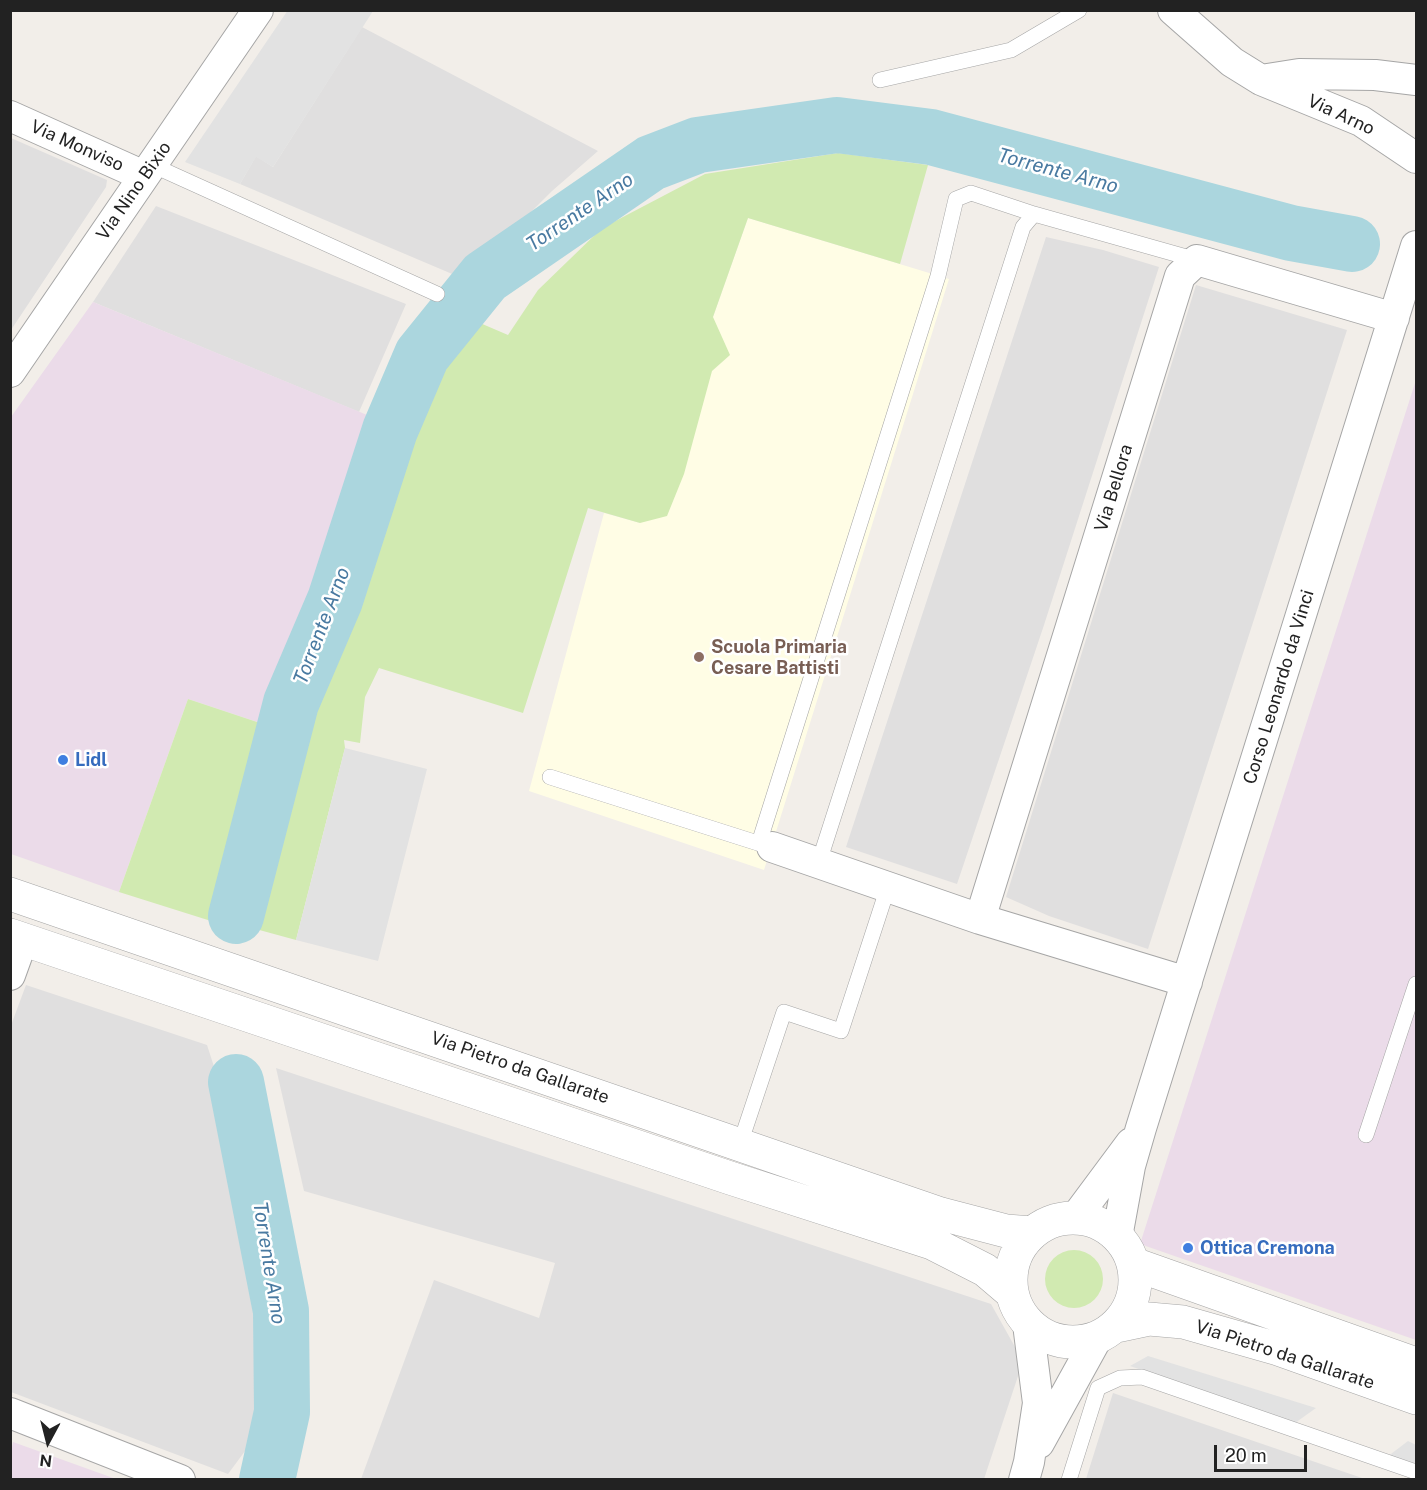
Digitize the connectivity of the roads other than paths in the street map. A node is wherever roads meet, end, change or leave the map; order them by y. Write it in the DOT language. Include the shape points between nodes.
graph roads {
  1 [pos="258,10"];
  2 [pos="1079,10"];
  3 [pos="1173,10"];
  4 [pos="880,80"];
  5 [pos="1262,80"];
  6 [pos="1416,81"];
  7 [pos="10,116"];
  8 [pos="1416,158"];
  9 [pos="148,171"];
  10 [pos="1034,214"];
  11 [pos="1416,246"];
  12 [pos="1197,260"];
  13 [pos="437,294"];
  14 [pos="1394,318"];
  15 [pos="10,372"];
  16 [pos="550,777"];
  17 [pos="765,845"];
  18 [pos="819,862"];
  19 [pos="888,887"];
  20 [pos="10,894"];
  21 [pos="980,919"];
  22 [pos="17,937"];
  23 [pos="10,975"];
  24 [pos="1187,982"];
  25 [pos="1416,984"];
  26 [pos="1141,1128"];
  27 [pos="1366,1135"];
  28 [pos="740,1144"];
  29 [pos="1076,1217"];
  30 [pos="1032,1233"];
  31 [pos="1117,1237"];
  32 [pos="1134,1264"];
  33 [pos="1012,1293"];
  34 [pos="1028,1324"];
  35 [pos="1106,1332"];
  36 [pos="1416,1364"];
  37 [pos="1416,1398"];
  38 [pos="10,1413"];
  39 [pos="1026,1471"];
  40 [pos="1416,1472"];
  41 [pos="180,1479"];
  42 [pos="1068,1479"];
  1 -- 9 [label="street, Via Nino Bixio"];
  2 -- 4 [label="lane" via="1011,50"];
  3 -- 5 [label="street, Via Arno" via="1232,62"];
  5 -- 6 [label="street, Via Arno" via="1321,74"];
  5 -- 8 [label="street, Via Arno" via="1361,121"];
  7 -- 9 [label="street, Via Monviso"];
  9 -- 13 [label="lane"];
  9 -- 15 [label="street, Via Nino Bixio"];
  10 -- 12 [label="lane"];
  10 -- 17 [label="lane" via="971,193 956,199 938,276"];
  10 -- 18 [label="lane" via="1023,226"];
  11 -- 14 [label="street, Corso Leonardo da Vinci"];
  12 -- 14 [label="street"];
  12 -- 21 [label="street, Via Bellora" via="1180,276"];
  14 -- 24 [label="street, Corso Leonardo da Vinci"];
  16 -- 17 [label="lane"];
  17 -- 18 [label="street"];
  18 -- 19 [label="street"];
  19 -- 21 [label="street"];
  19 -- 28 [label="lane" via="841,1031 784,1012"];
  20 -- 28 [label="street, Via Pietro da Gallarate"];
  21 -- 24 [label="street"];
  22 -- 23 [label="street"];
  22 -- 33 [label="street, Via Pietro da Gallarate" via="932,1243 986,1270"];
  24 -- 26 [label="street, Corso Leonardo da Vinci"];
  25 -- 27 [label="lane"];
  26 -- 29 [label="street, Corso Leonardo da Vinci"];
  26 -- 31 [label="street, Corso Leonardo da Vinci"];
  28 -- 30 [label="street, Via Pietro da Gallarate" via="941,1214 1006,1231"];
  29 -- 30 [label="street" via="1055,1220"];
  29 -- 31 [label="street" via="1097,1222"];
  30 -- 33 [label="street" via="1013,1264"];
  31 -- 32 [label="street" via="1125,1244"];
  32 -- 35 [label="street" via="1133,1299"];
  32 -- 36 [label="street, Via Pietro da Gallarate"];
  33 -- 34 [label="street"];
  34 -- 35 [label="street" via="1052,1339 1075,1342"];
  34 -- 39 [label="street" via="1038,1403"];
  35 -- 37 [label="street, Via Pietro da Gallarate" via="1149,1319 1183,1322 1278,1349"];
  35 -- 39 [label="street"];
  38 -- 41 [label="street"];
  40 -- 42 [label="lane" via="1142,1377 1120,1378 1098,1388"];
}
